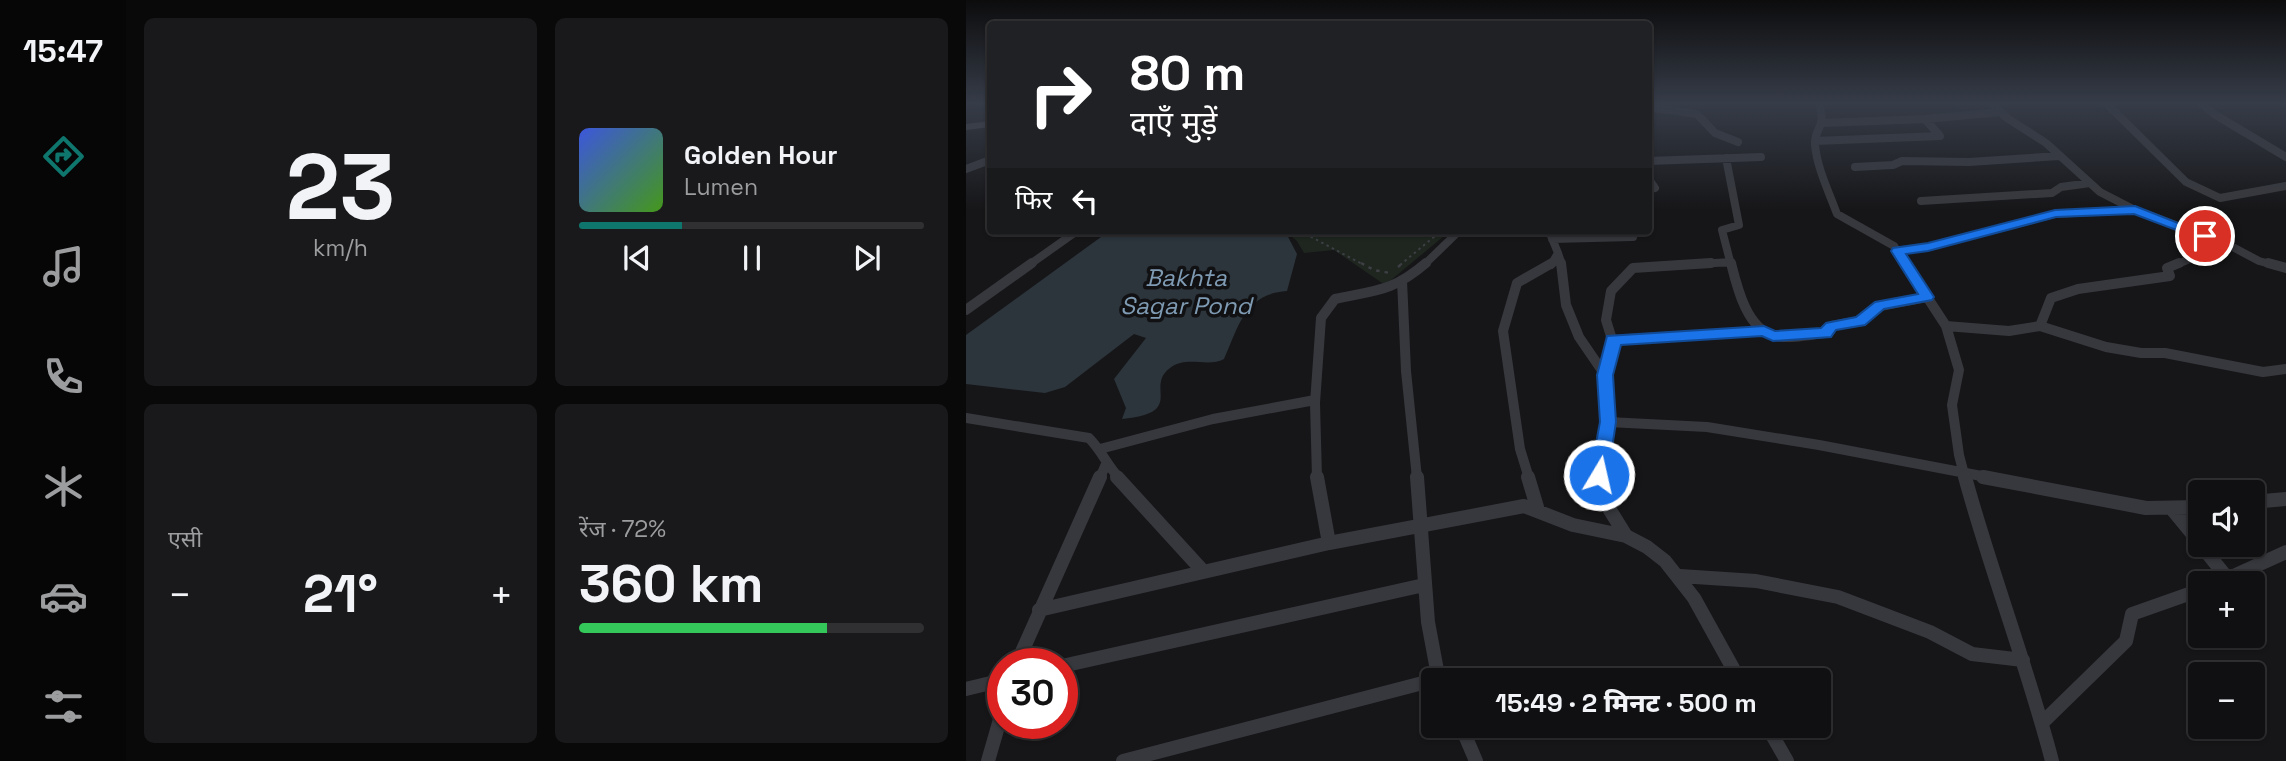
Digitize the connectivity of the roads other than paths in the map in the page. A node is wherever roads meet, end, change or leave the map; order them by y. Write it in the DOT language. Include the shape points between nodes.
graph roads {
  1 [pos="1728,139"];
  2 [pos="1877,139"];
  3 [pos="2039,139"];
  4 [pos="2142,139"];
  5 [pos="2256,139"];
  6 [pos="1815,141"];
  7 [pos="1738,142"];
  8 [pos="2059,156"];
  9 [pos="2286,156"];
  10 [pos="1761,157"];
  11 [pos="1726,158"];
  12 [pos="987,161"];
  13 [pos="1652,161"];
  14 [pos="1856,167"];
  15 [pos="966,169"];
  16 [pos="1652,183"];
  17 [pos="2090,183"];
  18 [pos="2286,186"];
  19 [pos="1655,188"];
  20 [pos="1921,201"];
  21 [pos="2135,210"];
  22 [pos="1071,235"];
  23 [pos="1455,235"];
  24 [pos="1551,235"];
  25 [pos="1633,237"];
  26 [pos="2227,244"];
  27 [pos="1897,251"];
  28 [pos="1558,253"];
  29 [pos="1731,262"];
  30 [pos="2286,268"];
  31 [pos="1402,281"];
  32 [pos="1927,297"];
  33 [pos="966,310"];
  34 [pos="1946,326"];
  35 [pos="2040,326"];
  36 [pos="1764,331"];
  37 [pos="1612,340"];
  38 [pos="2286,369"];
  39 [pos="1605,375"];
  40 [pos="1315,400"];
  41 [pos="966,418"];
  42 [pos="1608,422"];
  43 [pos="1100,449"];
  44 [pos="1106,464"];
  45 [pos="1964,473"];
  46 [pos="2286,499"];
  47 [pos="2265,501"];
  48 [pos="1537,507"];
  49 [pos="2188,508"];
  50 [pos="2172,509"];
  51 [pos="1422,526"];
  52 [pos="2188,529"];
  53 [pos="1626,536"];
  54 [pos="1329,543"];
  55 [pos="2286,552"];
  56 [pos="1202,570"];
  57 [pos="2245,571"];
  58 [pos="1680,576"];
  59 [pos="1424,585"];
  60 [pos="2188,594"];
  61 [pos="1039,610"];
  62 [pos="1023,648"];
  63 [pos="2023,660"];
  64 [pos="1078,662"];
  65 [pos="1436,668"];
  66 [pos="1733,668"];
  67 [pos="987,684"];
  68 [pos="1421,684"];
  69 [pos="966,689"];
  70 [pos="2042,723"];
  71 [pos="1466,738"];
  72 [pos="1774,738"];
  73 [pos="994,739"];
  74 [pos="988,761"];
  75 [pos="1123,761"];
  76 [pos="1476,761"];
  77 [pos="1787,761"];
  78 [pos="2052,761"];
  1 -- 7 [label="street"];
  2 -- 6 [label="street"];
  3 -- 8 [label="street"];
  4 -- 18 [label="street" via="2186,182 2220,198"];
  5 -- 9 [label="street"];
  6 -- 27 [label="street" via="1837,214"];
  8 -- 14 [label="street" via="1902,161"];
  8 -- 17 [label="street"];
  10 -- 11 [label="street"];
  11 -- 13 [label="street"];
  11 -- 29 [label="street" via="1739,225 1722,230"];
  12 -- 15 [label="street"];
  16 -- 19 [label="street"];
  17 -- 20 [label="street" via="2052,192"];
  17 -- 21 [label="street"];
  21 -- 26 [label="street"];
  21 -- 27 [label="street" via="2055,214"];
  22 -- 33 [label="street"];
  23 -- 31 [label="street"];
  24 -- 25 [label="street"];
  24 -- 28 [label="street"];
  26 -- 30 [label="street" via="2259,261"];
  26 -- 35 [label="street" via="2168,268 2169,276 2078,289 2051,298"];
  27 -- 32 [label="street"];
  28 -- 39 [label="street" via="1566,304 1579,337"];
  28 -- 48 [label="street" via="1550,266 1517,283 1503,331 1520,449"];
  29 -- 36 [label="street" via="1755,326"];
  29 -- 37 [label="street" via="1633,268 1611,291 1606,320"];
  31 -- 40 [label="street" via="1387,289 1335,299 1321,318"];
  31 -- 51 [label="street" via="1402,343"];
  32 -- 34 [label="street"];
  32 -- 36 [label="street" via="1880,306 1860,321 1831,326 1825,333 1773,336"];
  34 -- 35 [label="street" via="2009,331"];
  34 -- 45 [label="street" via="1959,370 1952,405"];
  35 -- 38 [label="street" via="2141,353 2165,353 2263,372"];
  36 -- 37 [label="street"];
  37 -- 39 [label="street"];
  39 -- 42 [label="street"];
  40 -- 43 [label="street" via="1213,419"];
  40 -- 54 [label="street" via="1315,473"];
  41 -- 43 [label="street" via="1089,438"];
  42 -- 45 [label="street" via="1707,427"];
  42 -- 53 [label="street" via="1599,475 1605,502"];
  43 -- 44 [label="street"];
  44 -- 56 [label="street"];
  44 -- 61 [label="street"];
  45 -- 50 [label="street"];
  45 -- 63 [label="street"];
  46 -- 47 [label="street"];
  48 -- 51 [label="street"];
  48 -- 53 [label="street" via="1573,525"];
  49 -- 50 [label="street"];
  50 -- 52 [label="street"];
  51 -- 54 [label="street"];
  51 -- 59 [label="street"];
  53 -- 58 [label="street"];
  54 -- 56 [label="street"];
  55 -- 57 [label="street"];
  56 -- 61 [label="street"];
  58 -- 63 [label="street" via="1756,581 1839,597 1930,632 1972,654"];
  58 -- 66 [label="street"];
  59 -- 64 [label="street"];
  59 -- 65 [label="street"];
  60 -- 70 [label="street" via="2132,614 2126,641"];
  61 -- 62 [label="street"];
  63 -- 70 [label="street"];
  67 -- 69 [label="street"];
  68 -- 75 [label="street"];
  70 -- 78 [label="street"];
  71 -- 76 [label="street"];
  72 -- 77 [label="street"];
  73 -- 74 [label="street"];
}
